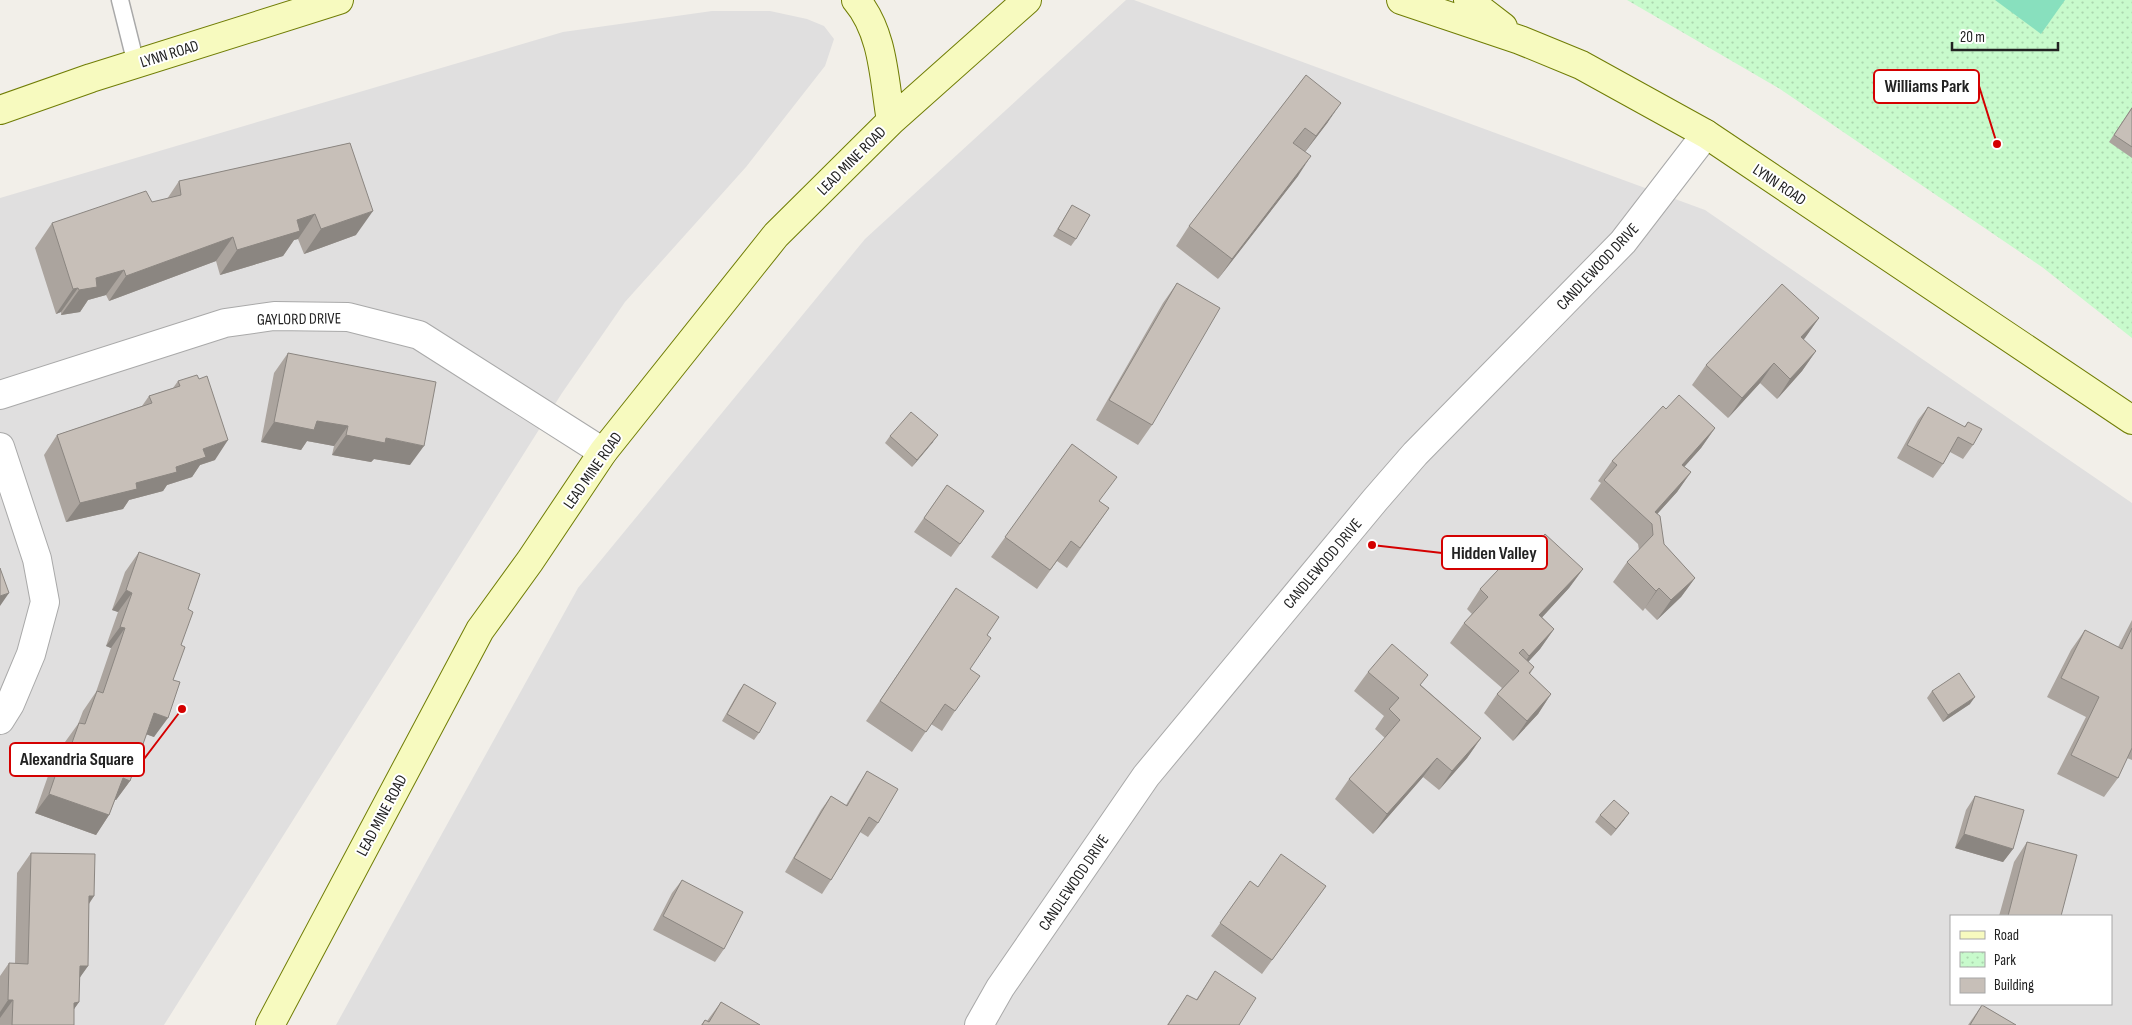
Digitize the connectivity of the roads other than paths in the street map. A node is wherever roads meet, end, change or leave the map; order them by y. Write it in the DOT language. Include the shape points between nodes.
graph roads {
  1 [pos="120,0"];
  2 [pos="339,0"];
  3 [pos="856,0"];
  4 [pos="1027,0"];
  5 [pos="1401,0"];
  6 [pos="1468,0"];
  7 [pos="1520,40"];
  8 [pos="136,64"];
  9 [pos="0,110"];
  10 [pos="891,121"];
  11 [pos="1706,134"];
  12 [pos="0,395"];
  13 [pos="2132,420"];
  14 [pos="0,447"];
  15 [pos="603,452"];
  16 [pos="0,720"];
  17 [pos="270,1025"];
  18 [pos="979,1025"];
  1 -- 8 [label="lane"];
  2 -- 8 [label="main road, LYNN ROAD"];
  3 -- 10 [label="main road" via="870,20 880,49"];
  4 -- 10 [label="main road, LEAD MINE ROAD"];
  5 -- 7 [label="main road, LYNN ROAD"];
  6 -- 7 [label="main road"];
  7 -- 11 [label="main road, LYNN ROAD" via="1581,64"];
  8 -- 9 [label="main road, LYNN ROAD"];
  10 -- 15 [label="main road, LEAD MINE ROAD" via="776,235"];
  11 -- 13 [label="main road, LYNN ROAD"];
  11 -- 18 [label="street, CANDLEWOOD DRIVE" via="1622,242 1415,454 1146,776 1000,988"];
  12 -- 15 [label="street, GAYLORD DRIVE" via="225,323 274,316 348,317 420,335"];
  14 -- 16 [label="street" via="37,559 45,602 31,654"];
  15 -- 17 [label="main road, LEAD MINE ROAD" via="480,630"];
}
